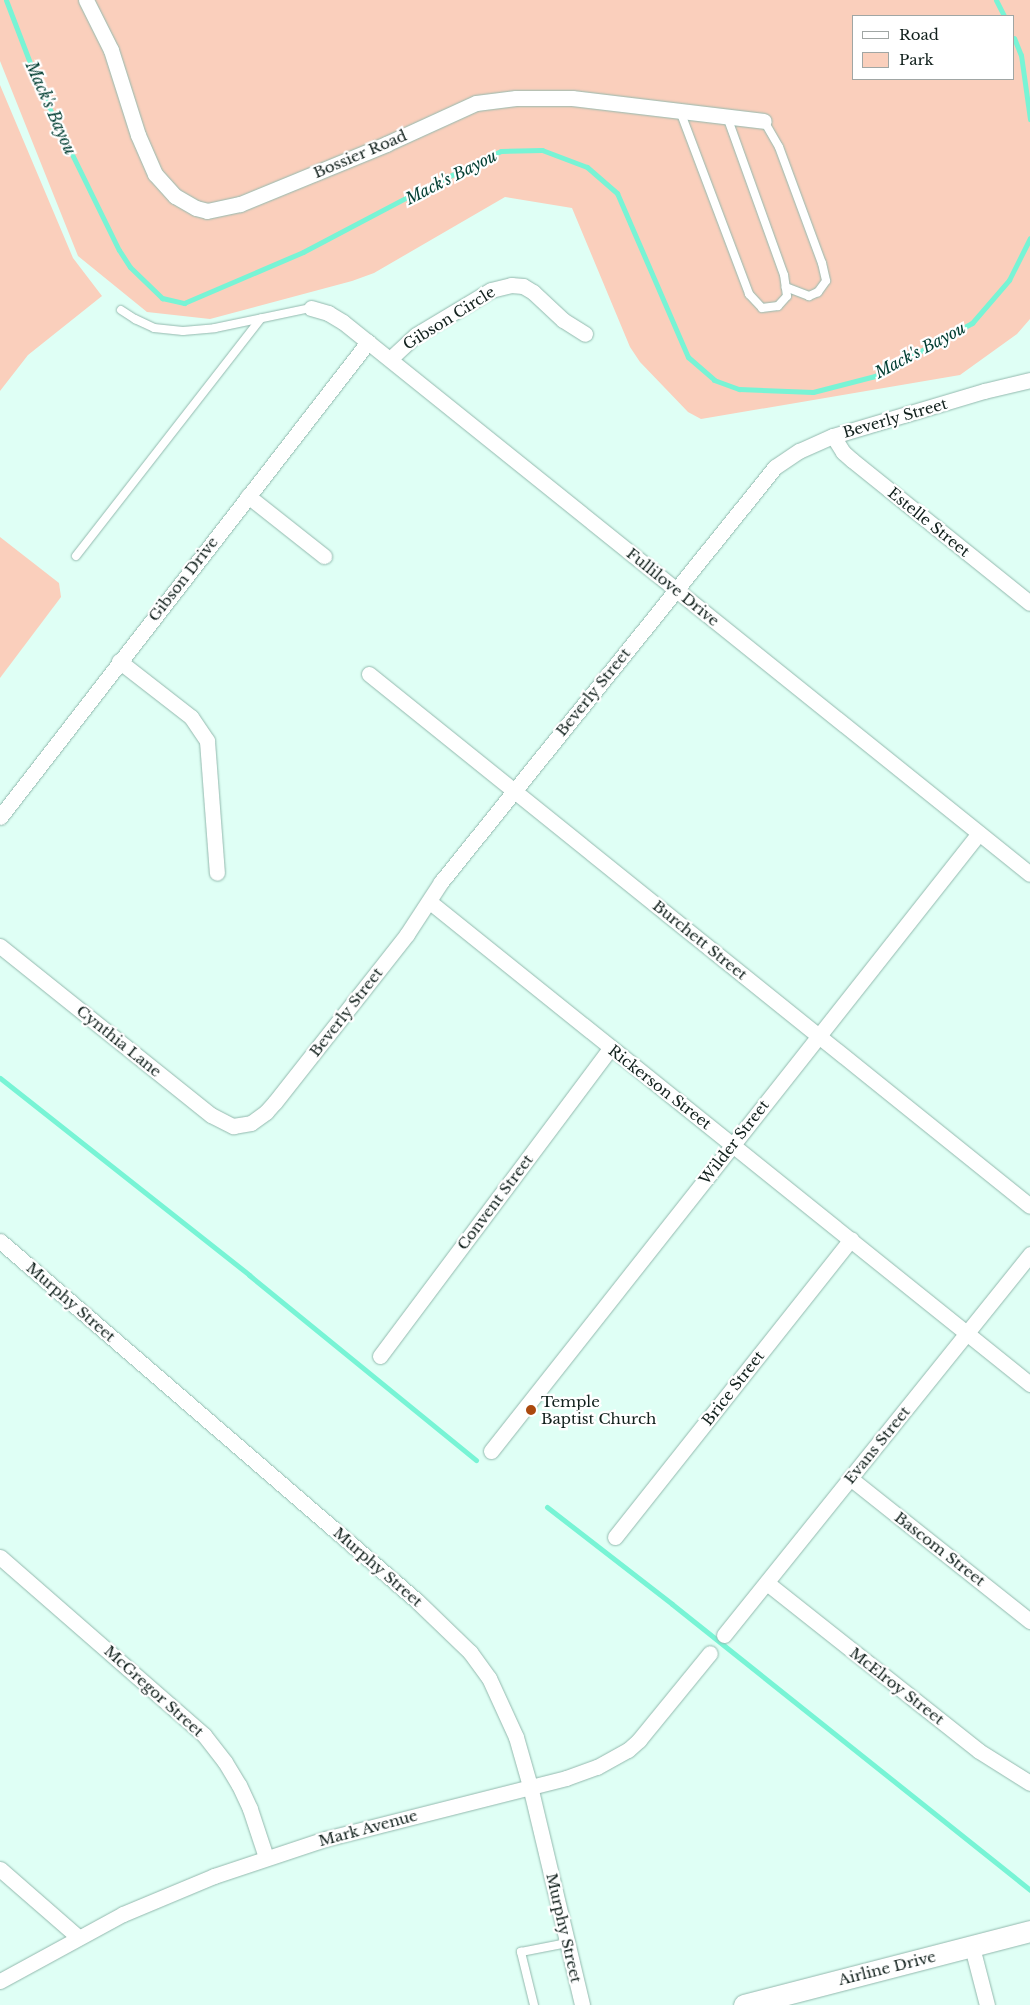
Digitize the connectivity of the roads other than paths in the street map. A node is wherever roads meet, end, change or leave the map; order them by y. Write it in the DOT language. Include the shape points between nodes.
graph roads {
  1 [pos="86,0"];
  2 [pos="679,109"];
  3 [pos="727,116"];
  4 [pos="764,121"];
  5 [pos="786,287"];
  6 [pos="311,308"];
  7 [pos="122,310"];
  8 [pos="261,318"];
  9 [pos="585,334"];
  10 [pos="368,342"];
  11 [pos="390,359"];
  12 [pos="1030,380"];
  13 [pos="833,436"];
  14 [pos="248,496"];
  15 [pos="76,556"];
  16 [pos="324,556"];
  17 [pos="676,590"];
  18 [pos="1030,604"];
  19 [pos="119,661"];
  20 [pos="369,674"];
  21 [pos="514,790"];
  22 [pos="0,817"];
  23 [pos="979,834"];
  24 [pos="217,873"];
  25 [pos="1030,874"];
  26 [pos="430,902"];
  27 [pos="0,946"];
  28 [pos="819,1035"];
  29 [pos="610,1048"];
  30 [pos="243,1126"];
  31 [pos="732,1144"];
  32 [pos="1030,1206"];
  33 [pos="851,1239"];
  34 [pos="0,1241"];
  35 [pos="1030,1254"];
  36 [pos="967,1333"];
  37 [pos="380,1356"];
  38 [pos="1030,1384"];
  39 [pos="490,1452"];
  40 [pos="850,1478"];
  41 [pos="615,1537"];
  42 [pos="0,1556"];
  43 [pos="767,1584"];
  44 [pos="1030,1621"];
  45 [pos="724,1635"];
  46 [pos="710,1653"];
  47 [pos="1030,1783"];
  48 [pos="530,1786"];
  49 [pos="266,1857"];
  50 [pos="0,1869"];
  51 [pos="1030,1931"];
  52 [pos="78,1937"];
  53 [pos="567,1943"];
  54 [pos="972,1946"];
  55 [pos="0,1981"];
  56 [pos="534,2005"];
  57 [pos="582,2005"];
  58 [pos="744,2005"];
  59 [pos="987,2005"];
  1 -- 2 [label="street, Bossier Road" via="111,50 138,135 155,174 175,196 207,211 240,204 361,155 476,103 516,98 572,98"];
  2 -- 3 [label="street, Bossier Road"];
  2 -- 5 [label="lane" via="749,294 762,308 778,306 787,296"];
  3 -- 4 [label="street, Bossier Road"];
  3 -- 5 [label="lane"];
  4 -- 5 [label="lane" via="779,147 826,280 818,292 809,296"];
  6 -- 8 [label="lane"];
  6 -- 10 [label="street, Fullilove Drive" via="334,316"];
  7 -- 8 [label="lane" via="154,328 183,331"];
  8 -- 15 [label="lane"];
  9 -- 11 [label="street, Gibson Circle" via="563,320 533,292 523,286 511,285 491,290 416,335"];
  10 -- 11 [label="street, Fullilove Drive"];
  10 -- 14 [label="street, Gibson Drive"];
  11 -- 17 [label="street, Fullilove Drive"];
  12 -- 13 [label="street, Beverly Street"];
  13 -- 17 [label="street, Beverly Street" via="799,451 775,468"];
  13 -- 18 [label="street, Estelle Street" via="852,460"];
  14 -- 16 [label="street"];
  14 -- 19 [label="street, Gibson Drive"];
  17 -- 21 [label="street, Beverly Street"];
  17 -- 23 [label="street, Fullilove Drive"];
  19 -- 22 [label="street, Gibson Drive"];
  19 -- 24 [label="street" via="191,717 207,741"];
  20 -- 21 [label="street, Burchett Street"];
  21 -- 26 [label="street, Beverly Street" via="441,882"];
  21 -- 28 [label="street, Burchett Street"];
  23 -- 25 [label="street, Fullilove Drive"];
  23 -- 28 [label="street, Wilder Street"];
  26 -- 29 [label="street, Rickerson Street"];
  26 -- 30 [label="street, Beverly Street" via="274,1102 257,1119"];
  27 -- 30 [label="street, Cynthia Lane" via="211,1115 224,1124"];
  28 -- 31 [label="street, Wilder Street"];
  28 -- 32 [label="street, Burchett Street"];
  29 -- 31 [label="street, Rickerson Street"];
  29 -- 37 [label="street, Convent Street"];
  31 -- 33 [label="street, Rickerson Street"];
  31 -- 39 [label="street, Wilder Street"];
  33 -- 36 [label="street, Rickerson Street"];
  33 -- 41 [label="street, Brice Street"];
  34 -- 48 [label="street, Murphy Street" via="308,1506 470,1652 494,1686 516,1737"];
  35 -- 36 [label="street, Evans Street"];
  36 -- 38 [label="street, Rickerson Street"];
  36 -- 40 [label="street, Evans Street"];
  40 -- 43 [label="street, Evans Street"];
  40 -- 44 [label="street, Bascom Street"];
  42 -- 49 [label="street, McGregor Street" via="204,1735 239,1785"];
  43 -- 45 [label="street, Evans Street"];
  43 -- 47 [label="street, McElroy Street" via="979,1751"];
  46 -- 48 [label="street, Mark Avenue" via="650,1729 628,1750 583,1773"];
  48 -- 49 [label="street, Mark Avenue" via="325,1838"];
  48 -- 53 [label="street, Murphy Street"];
  49 -- 52 [label="street, Mark Avenue" via="163,1896"];
  50 -- 52 [label="street"];
  51 -- 54 [label="main road, Airline Drive"];
  52 -- 55 [label="street, Mark Avenue"];
  53 -- 56 [label="lane" via="521,1952"];
  53 -- 57 [label="street, Murphy Street"];
  54 -- 58 [label="main road, Airline Drive"];
  54 -- 59 [label="street"];
}
